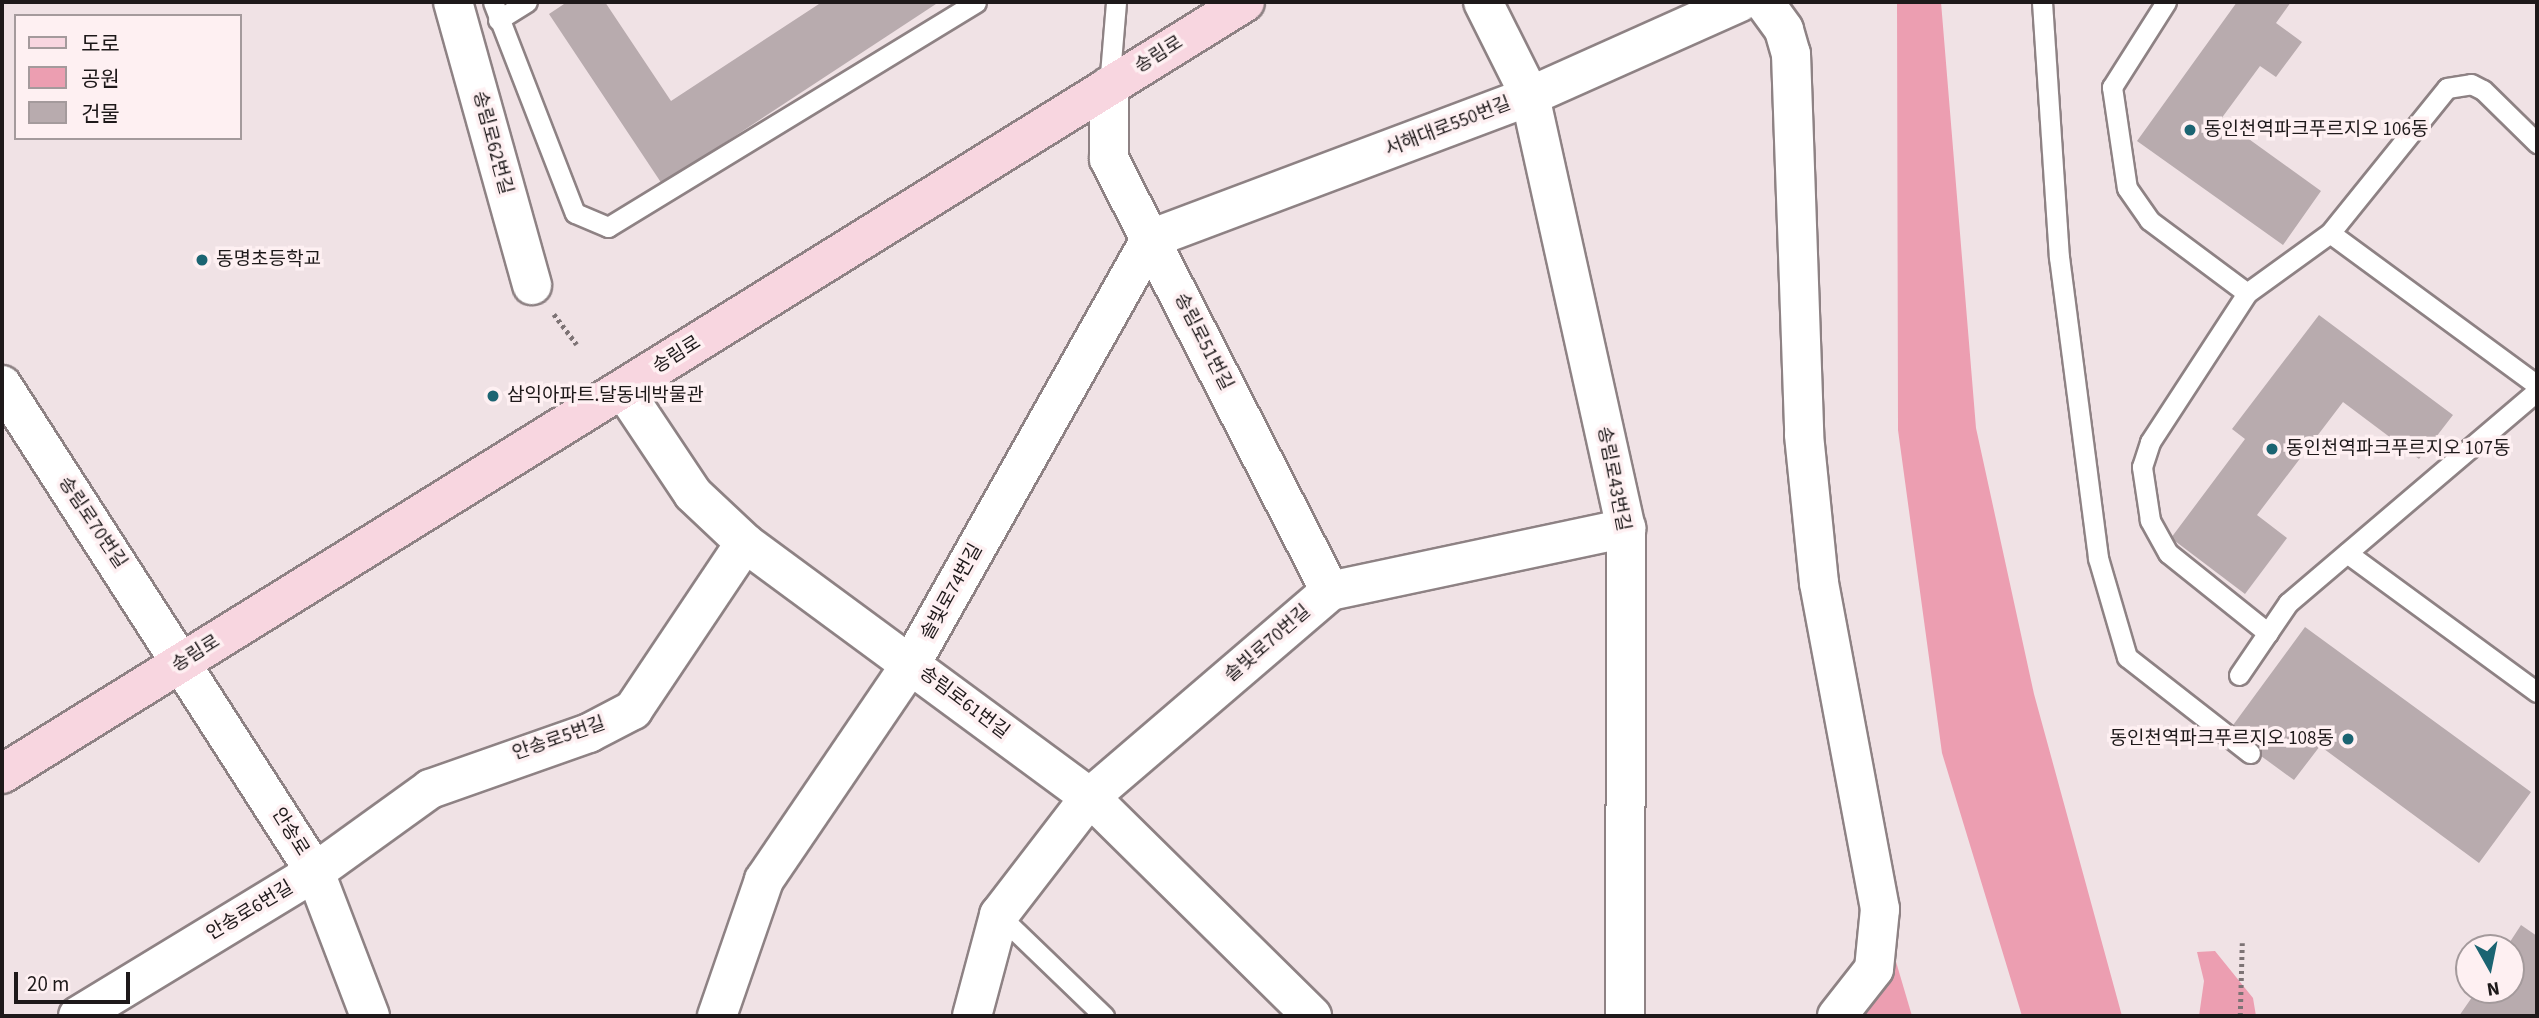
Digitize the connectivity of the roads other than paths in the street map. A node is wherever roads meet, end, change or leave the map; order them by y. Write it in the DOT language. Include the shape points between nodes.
graph roads {
  1 [pos="453,2"];
  2 [pos="527,2"];
  3 [pos="976,2"];
  4 [pos="1116,2"];
  5 [pos="1245,2"];
  6 [pos="1483,2"];
  7 [pos="1740,2"];
  8 [pos="1763,2"];
  9 [pos="2042,2"];
  10 [pos="2166,2"];
  11 [pos="496,11"];
  12 [pos="1109,86"];
  13 [pos="1530,96"];
  14 [pos="2537,143"];
  15 [pos="2330,233"];
  16 [pos="1150,239"];
  17 [pos="532,285"];
  18 [pos="2247,293"];
  19 [pos="2,385"];
  20 [pos="2537,385"];
  21 [pos="623,389"];
  22 [pos="2537,391"];
  23 [pos="15,434"];
  24 [pos="1626,527"];
  25 [pos="745,543"];
  26 [pos="2347,553"];
  27 [pos="1330,591"];
  28 [pos="2268,633"];
  29 [pos="184,661"];
  30 [pos="911,664"];
  31 [pos="2239,675"];
  32 [pos="2537,692"];
  33 [pos="2250,753"];
  34 [pos="2,774"];
  35 [pos="1090,797"];
  36 [pos="315,872"];
  37 [pos="999,915"];
  38 [pos="1847,1006"];
  39 [pos="78,1016"];
  40 [pos="370,1016"];
  41 [pos="717,1016"];
  42 [pos="972,1016"];
  43 [pos="1104,1016"];
  44 [pos="1312,1016"];
  45 [pos="1625,1016"];
  1 -- 17 [label="street, 송림로62번길"];
  2 -- 11 [label="lane"];
  3 -- 11 [label="lane" via="608,228 575,213"];
  4 -- 12 [label="lane"];
  5 -- 12 [label="main road, 송림로"];
  6 -- 13 [label="street, 송림로43번길"];
  7 -- 13 [label="street, 서해대로550번길"];
  8 -- 38 [label="street" via="1784,30 1791,54 1804,435 1818,570 1880,909 1874,969"];
  9 -- 33 [label="lane" via="2059,257 2098,558 2127,657"];
  10 -- 18 [label="lane" via="2112,87 2127,188 2149,220"];
  12 -- 16 [label="street, 송림로51번길" via="1109,159"];
  12 -- 21 [label="main road, 송림로"];
  13 -- 16 [label="street, 서해대로550번길"];
  13 -- 24 [label="street, 송림로43번길"];
  14 -- 15 [label="lane" via="2483,90 2459,84 2447,88"];
  15 -- 18 [label="lane"];
  15 -- 20 [label="lane"];
  16 -- 27 [label="street, 송림로51번길"];
  16 -- 30 [label="street, 솔빛로74번길"];
  18 -- 28 [label="lane" via="2150,442 2142,467 2150,520 2168,553"];
  19 -- 23 [label="street, 송림로70번길"];
  21 -- 25 [label="street, 송림로61번길" via="693,494"];
  21 -- 29 [label="main road, 송림로"];
  22 -- 26 [label="lane"];
  23 -- 29 [label="street, 송림로70번길"];
  24 -- 27 [label="street, 솔빛로70번길"];
  24 -- 45 [label="street, 송림로43번길"];
  25 -- 30 [label="street, 송림로61번길"];
  25 -- 36 [label="street, 안송로5번길" via="633,710 589,733 430,789"];
  26 -- 28 [label="lane" via="2288,603"];
  26 -- 32 [label="lane"];
  27 -- 35 [label="street, 솔빛로70번길"];
  28 -- 31 [label="lane"];
  29 -- 34 [label="main road, 송림로"];
  29 -- 36 [label="street, 안송로"];
  30 -- 35 [label="street, 송림로61번길"];
  30 -- 41 [label="street, 솔빛로74번길" via="764,880"];
  35 -- 37 [label="street, 솔빛로70번길"];
  35 -- 44 [label="street, 송림로61번길"];
  36 -- 39 [label="street, 안송로6번길"];
  36 -- 40 [label="street, 안송로"];
  37 -- 42 [label="street, 솔빛로70번길"];
  37 -- 43 [label="lane"];
}
